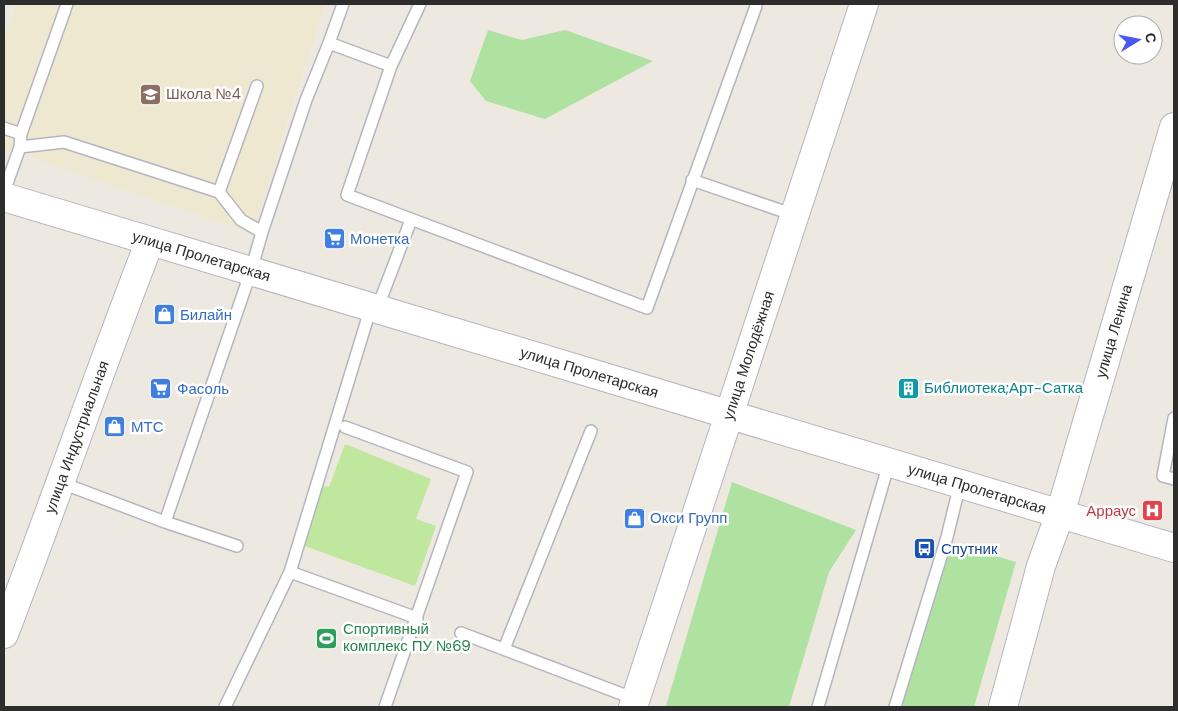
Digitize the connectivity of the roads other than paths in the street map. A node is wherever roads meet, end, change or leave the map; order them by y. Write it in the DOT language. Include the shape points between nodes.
graph roads {
  1 [pos="67,4"];
  2 [pos="343,4"];
  3 [pos="420,4"];
  4 [pos="755,4"];
  5 [pos="864,4"];
  6 [pos="329,43"];
  7 [pos="391,66"];
  8 [pos="257,86"];
  9 [pos="1174,127"];
  10 [pos="4,128"];
  11 [pos="21,134"];
  12 [pos="20,148"];
  13 [pos="692,180"];
  14 [pos="4,192"];
  15 [pos="219,192"];
  16 [pos="4,197"];
  17 [pos="795,215"];
  18 [pos="411,220"];
  19 [pos="262,232"];
  20 [pos="150,241"];
  21 [pos="251,272"];
  22 [pos="374,308"];
  23 [pos="729,415"];
  24 [pos="1174,418"];
  25 [pos="345,428"];
  26 [pos="591,431"];
  27 [pos="890,463"];
  28 [pos="1174,479"];
  29 [pos="62,483"];
  30 [pos="960,484"];
  31 [pos="1060,514"];
  32 [pos="165,522"];
  33 [pos="236,546"];
  34 [pos="1174,548"];
  35 [pos="290,572"];
  36 [pos="417,618"];
  37 [pos="461,633"];
  38 [pos="4,634"];
  39 [pos="504,649"];
  40 [pos="634,703"];
  41 [pos="225,707"];
  42 [pos="385,707"];
  43 [pos="818,707"];
  44 [pos="895,707"];
  45 [pos="1003,707"];
  1 -- 11 [label="lane"];
  2 -- 6 [label="lane"];
  3 -- 7 [label="lane"];
  4 -- 13 [label="lane"];
  5 -- 17 [label="main road, улица Молодёжная"];
  6 -- 7 [label="lane"];
  6 -- 19 [label="lane" via="306,100"];
  7 -- 18 [label="lane" via="347,195"];
  8 -- 15 [label="lane"];
  9 -- 31 [label="main road, улица Ленина"];
  10 -- 11 [label="lane"];
  11 -- 12 [label="lane"];
  12 -- 14 [label="lane"];
  12 -- 15 [label="lane" via="64,142"];
  13 -- 17 [label="lane"];
  13 -- 18 [label="lane" via="647,308"];
  15 -- 19 [label="lane" via="241,220"];
  16 -- 20 [label="main road, улица Пролетарская"];
  17 -- 23 [label="main road, улица Молодёжная"];
  18 -- 22 [label="lane"];
  19 -- 21 [label="lane"];
  20 -- 21 [label="main road, улица Пролетарская"];
  20 -- 29 [label="main road, улица Индустриальная"];
  21 -- 22 [label="main road, улица Пролетарская"];
  21 -- 32 [label="lane"];
  22 -- 23 [label="main road, улица Пролетарская"];
  22 -- 35 [label="lane"];
  23 -- 27 [label="main road, улица Пролетарская"];
  23 -- 40 [label="main road, улица Молодёжная"];
  24 -- 28 [label="lane" via="1163,476"];
  25 -- 36 [label="lane" via="467,472"];
  26 -- 39 [label="lane"];
  27 -- 30 [label="main road, улица Пролетарская"];
  27 -- 43 [label="lane"];
  29 -- 32 [label="lane"];
  29 -- 38 [label="main road, улица Индустриальная"];
  30 -- 31 [label="main road, улица Пролетарская"];
  30 -- 44 [label="lane"];
  31 -- 34 [label="main road, улица Пролетарская"];
  31 -- 45 [label="main road, улица Ленина" via="1041,566"];
  32 -- 33 [label="lane"];
  35 -- 36 [label="lane"];
  35 -- 41 [label="lane"];
  36 -- 42 [label="lane"];
  37 -- 39 [label="lane"];
  39 -- 40 [label="lane"];
}
